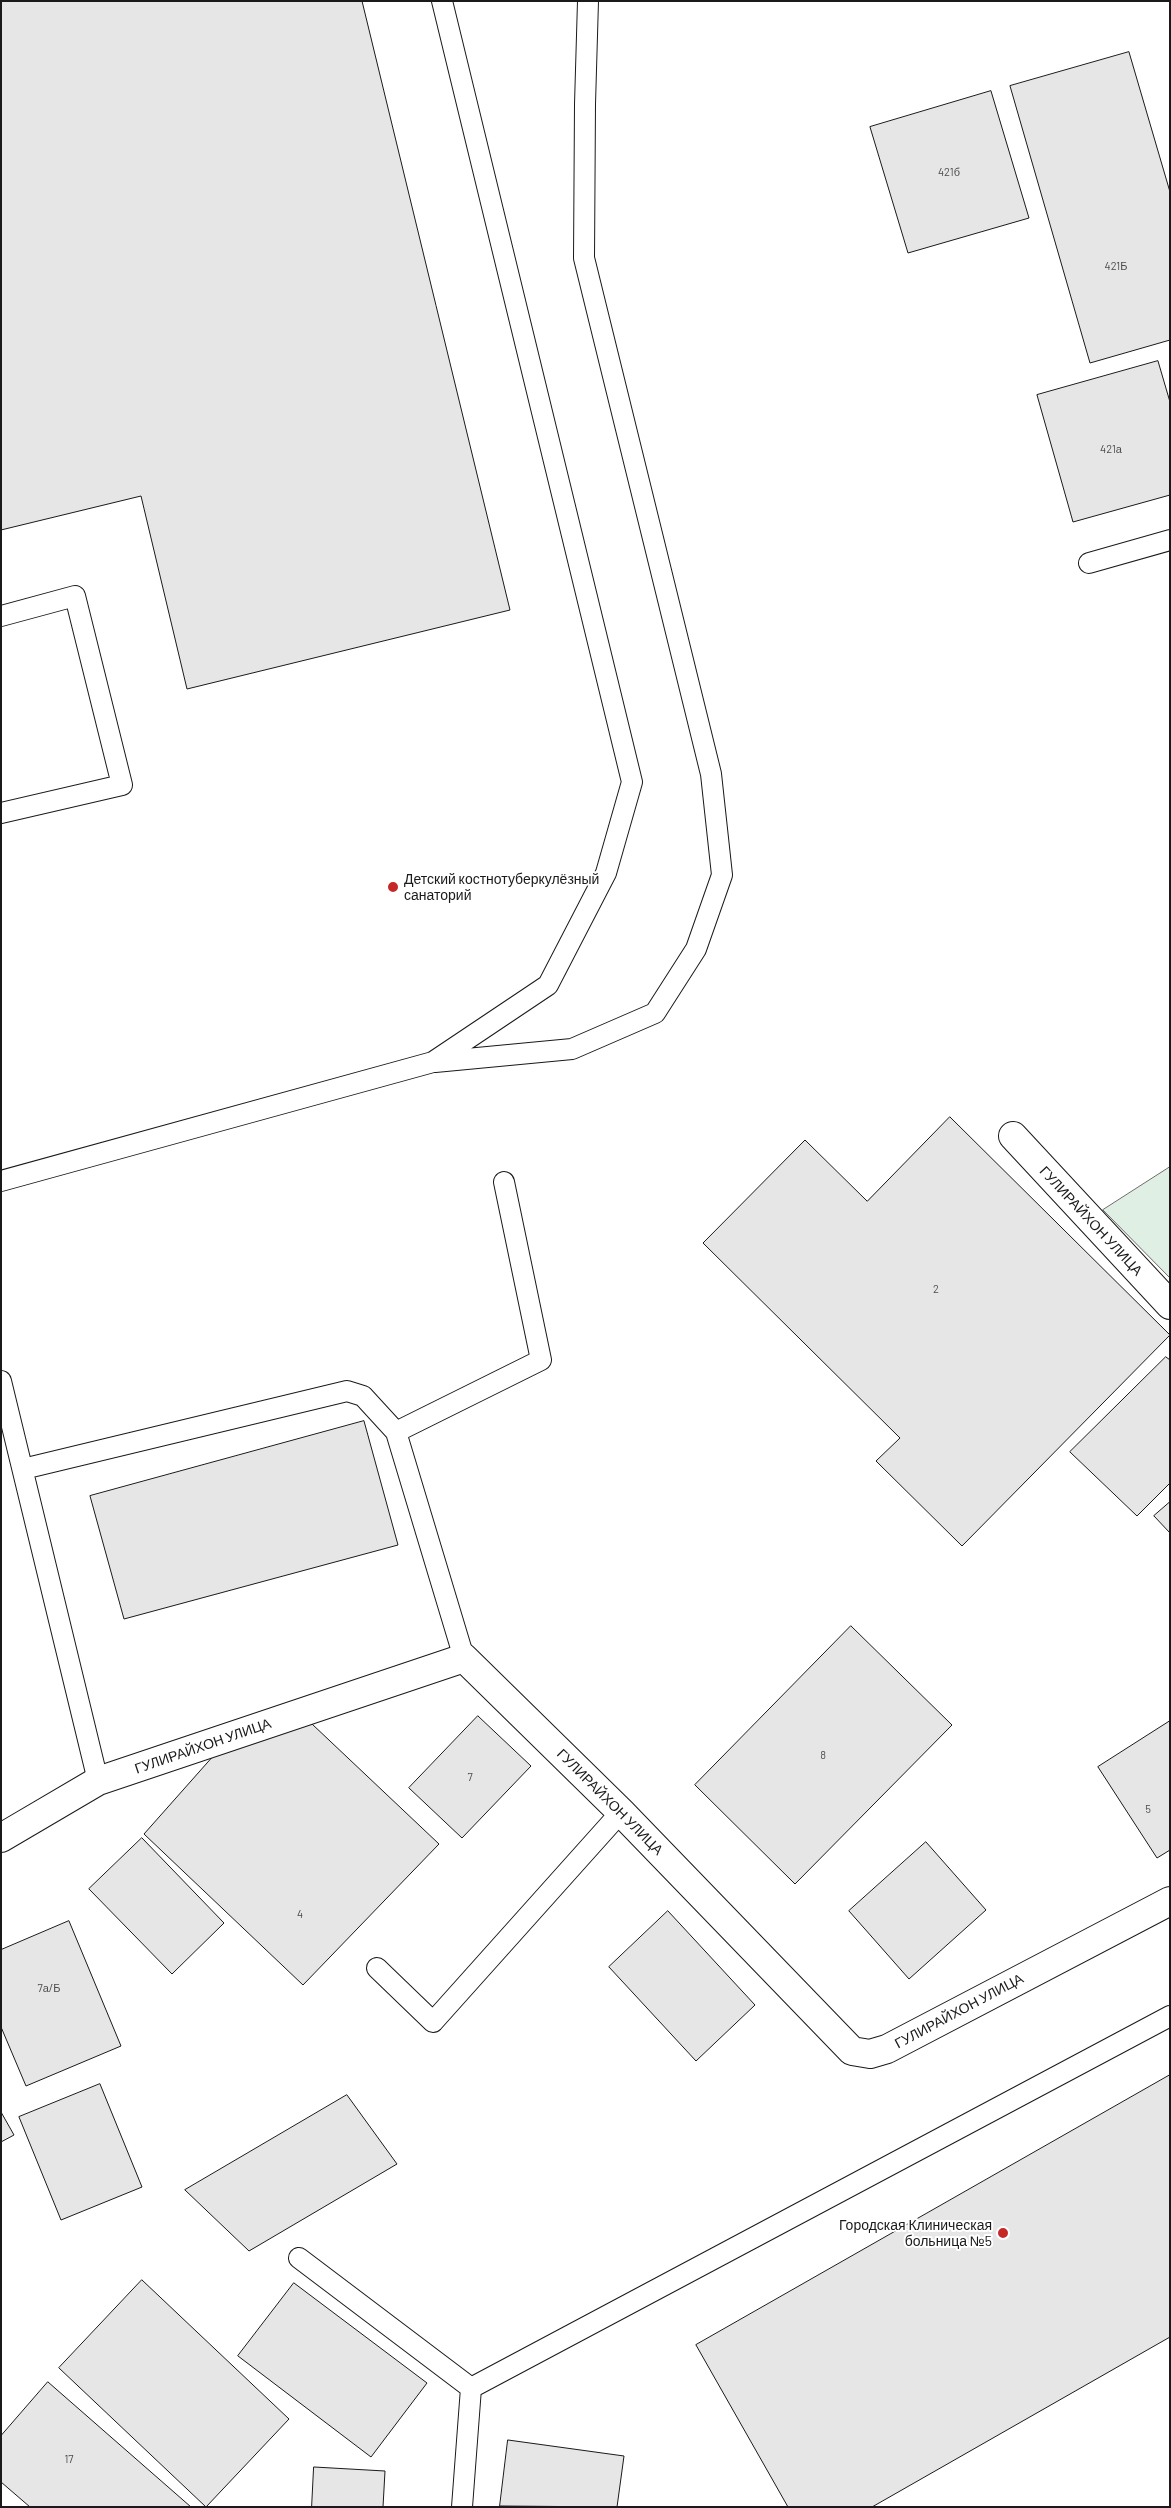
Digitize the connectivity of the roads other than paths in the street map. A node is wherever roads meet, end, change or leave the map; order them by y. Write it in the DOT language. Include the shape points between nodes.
graph roads {
  1 [pos="442,1"];
  2 [pos="588,1"];
  3 [pos="1170,540"];
  4 [pos="1089,562"];
  5 [pos="1,616"];
  6 [pos="1,813"];
  7 [pos="433,1062"];
  8 [pos="1013,1136"];
  9 [pos="1,1181"];
  10 [pos="504,1182"];
  11 [pos="1170,1306"];
  12 [pos="1,1381"];
  13 [pos="396,1432"];
  14 [pos="23,1469"];
  15 [pos="464,1658"];
  16 [pos="98,1781"];
  17 [pos="621,1812"];
  18 [pos="1,1838"];
  19 [pos="1170,1901"];
  20 [pos="377,1968"];
  21 [pos="1170,2016"];
  22 [pos="298,2258"];
  23 [pos="471,2388"];
  24 [pos="462,2507"];
  1 -- 7 [label="lane" via="632,782 606,873 548,985"];
  2 -- 7 [label="lane" via="584,258 711,774 722,875 696,949 655,1013 572,1048"];
  3 -- 4 [label="lane"];
  5 -- 6 [label="lane" via="75,596 122,785"];
  7 -- 9 [label="lane"];
  8 -- 11 [label="street, ГУЛИРАЙХОН УЛИЦА"];
  10 -- 13 [label="lane" via="541,1360"];
  12 -- 14 [label="lane"];
  13 -- 14 [label="lane" via="363,1396 347,1391"];
  13 -- 15 [label="lane"];
  14 -- 16 [label="lane"];
  15 -- 16 [label="street, ГУЛИРАЙХОН УЛИЦА"];
  15 -- 17 [label="street, ГУЛИРАЙХОН УЛИЦА"];
  16 -- 18 [label="street, ГУЛИРАЙХОН УЛИЦА"];
  17 -- 19 [label="street, ГУЛИРАЙХОН УЛИЦА" via="852,2051 870,2054 887,2049"];
  17 -- 20 [label="lane" via="432,2022"];
  21 -- 23 [label="lane"];
  22 -- 23 [label="lane"];
  23 -- 24 [label="lane"];
}
